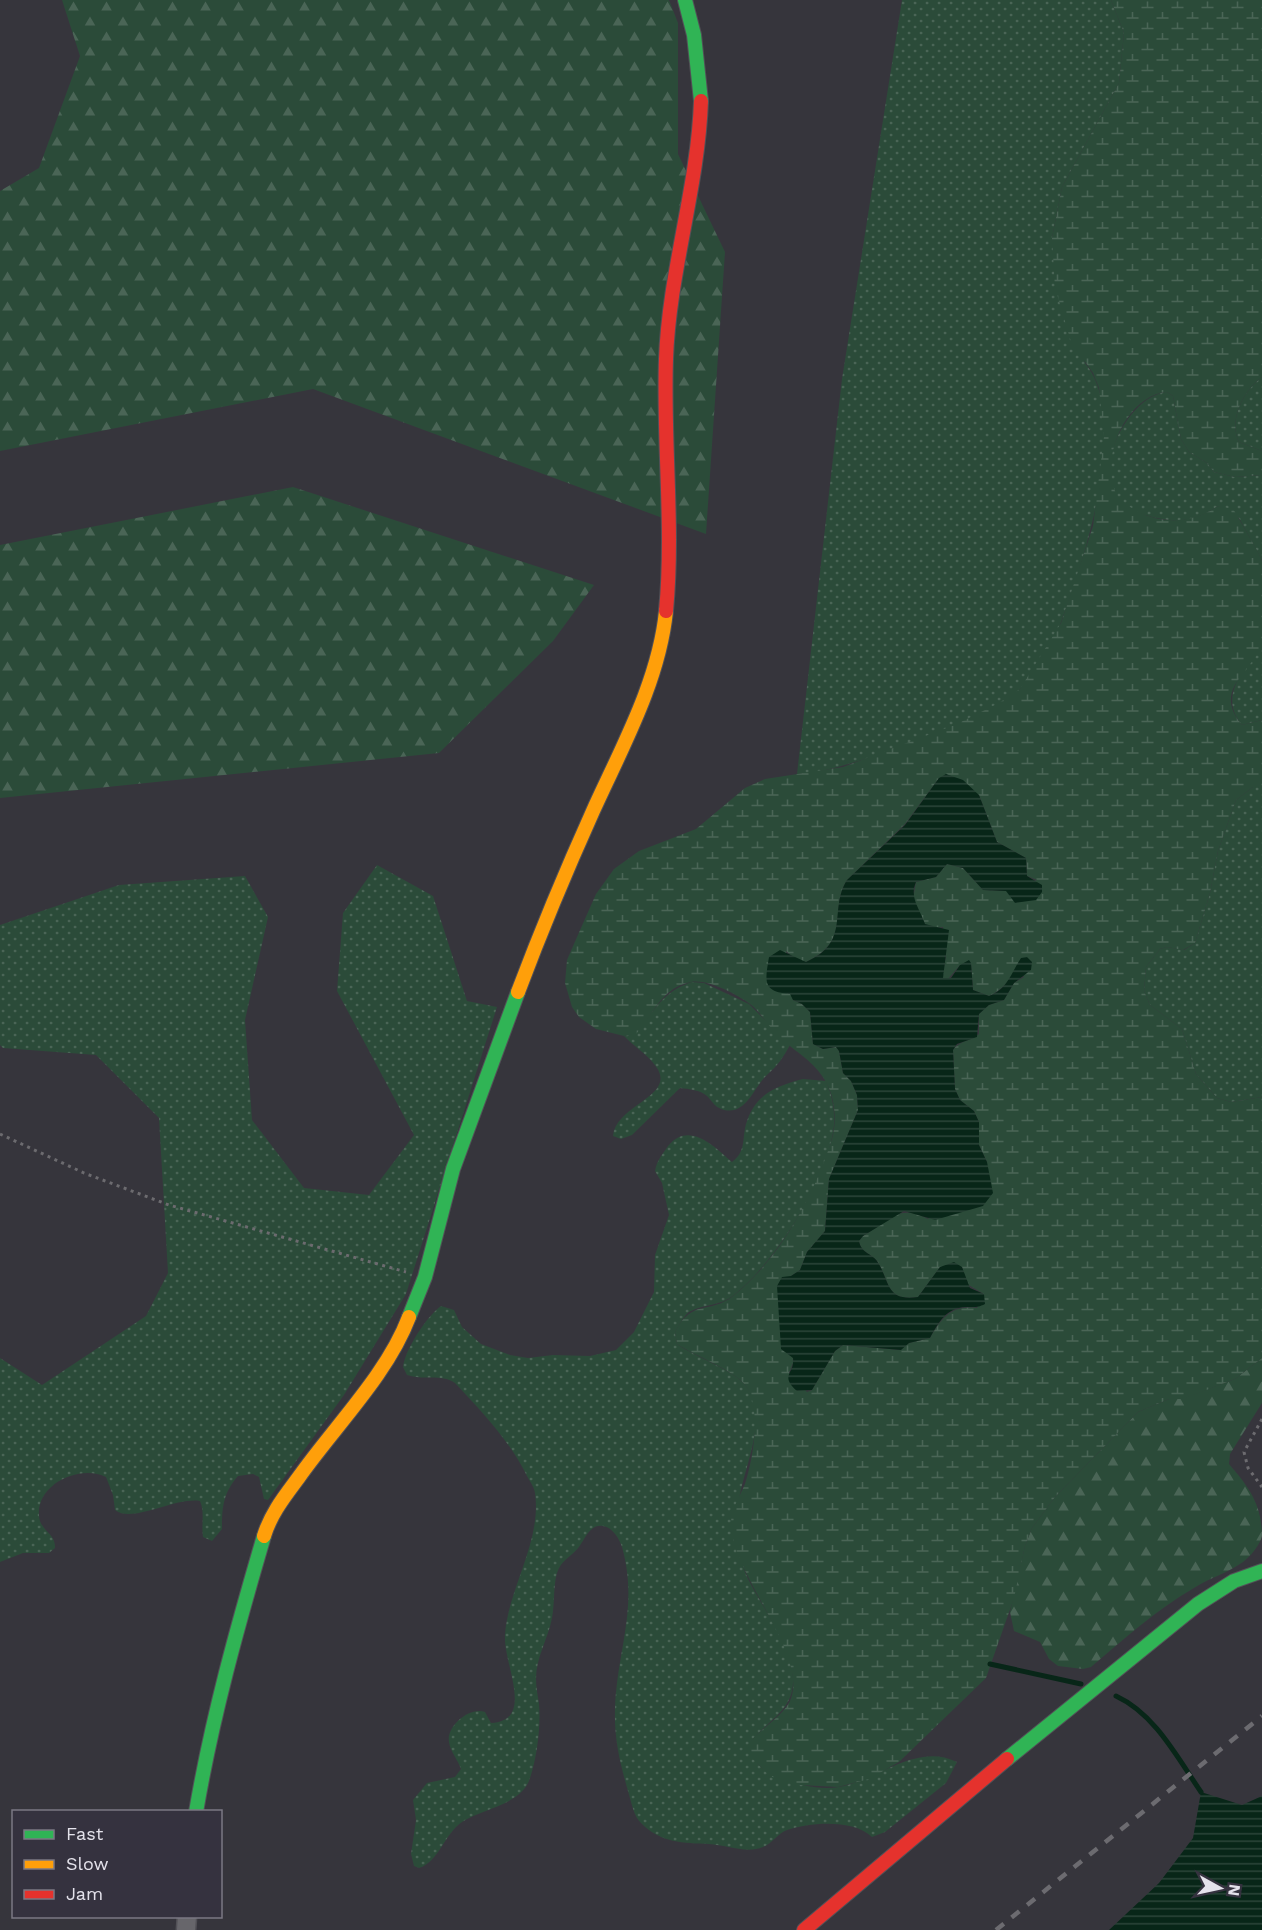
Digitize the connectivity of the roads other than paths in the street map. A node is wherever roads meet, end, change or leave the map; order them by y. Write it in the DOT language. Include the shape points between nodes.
graph roads {
  1 [pos="685,0"];
  2 [pos="1262,1571"];
  3 [pos="196,1810"];
  4 [pos="804,1930"];
  1 -- 3 [label="street" via="701,93 699,149 672,288 667,350 671,559 663,640 639,710 557,891 502,1030 453,1169 425,1277 407,1323 371,1383 270,1518 213,1720"];
  2 -- 4 [label="street" via="1234,1581 1180,1619"];
}
